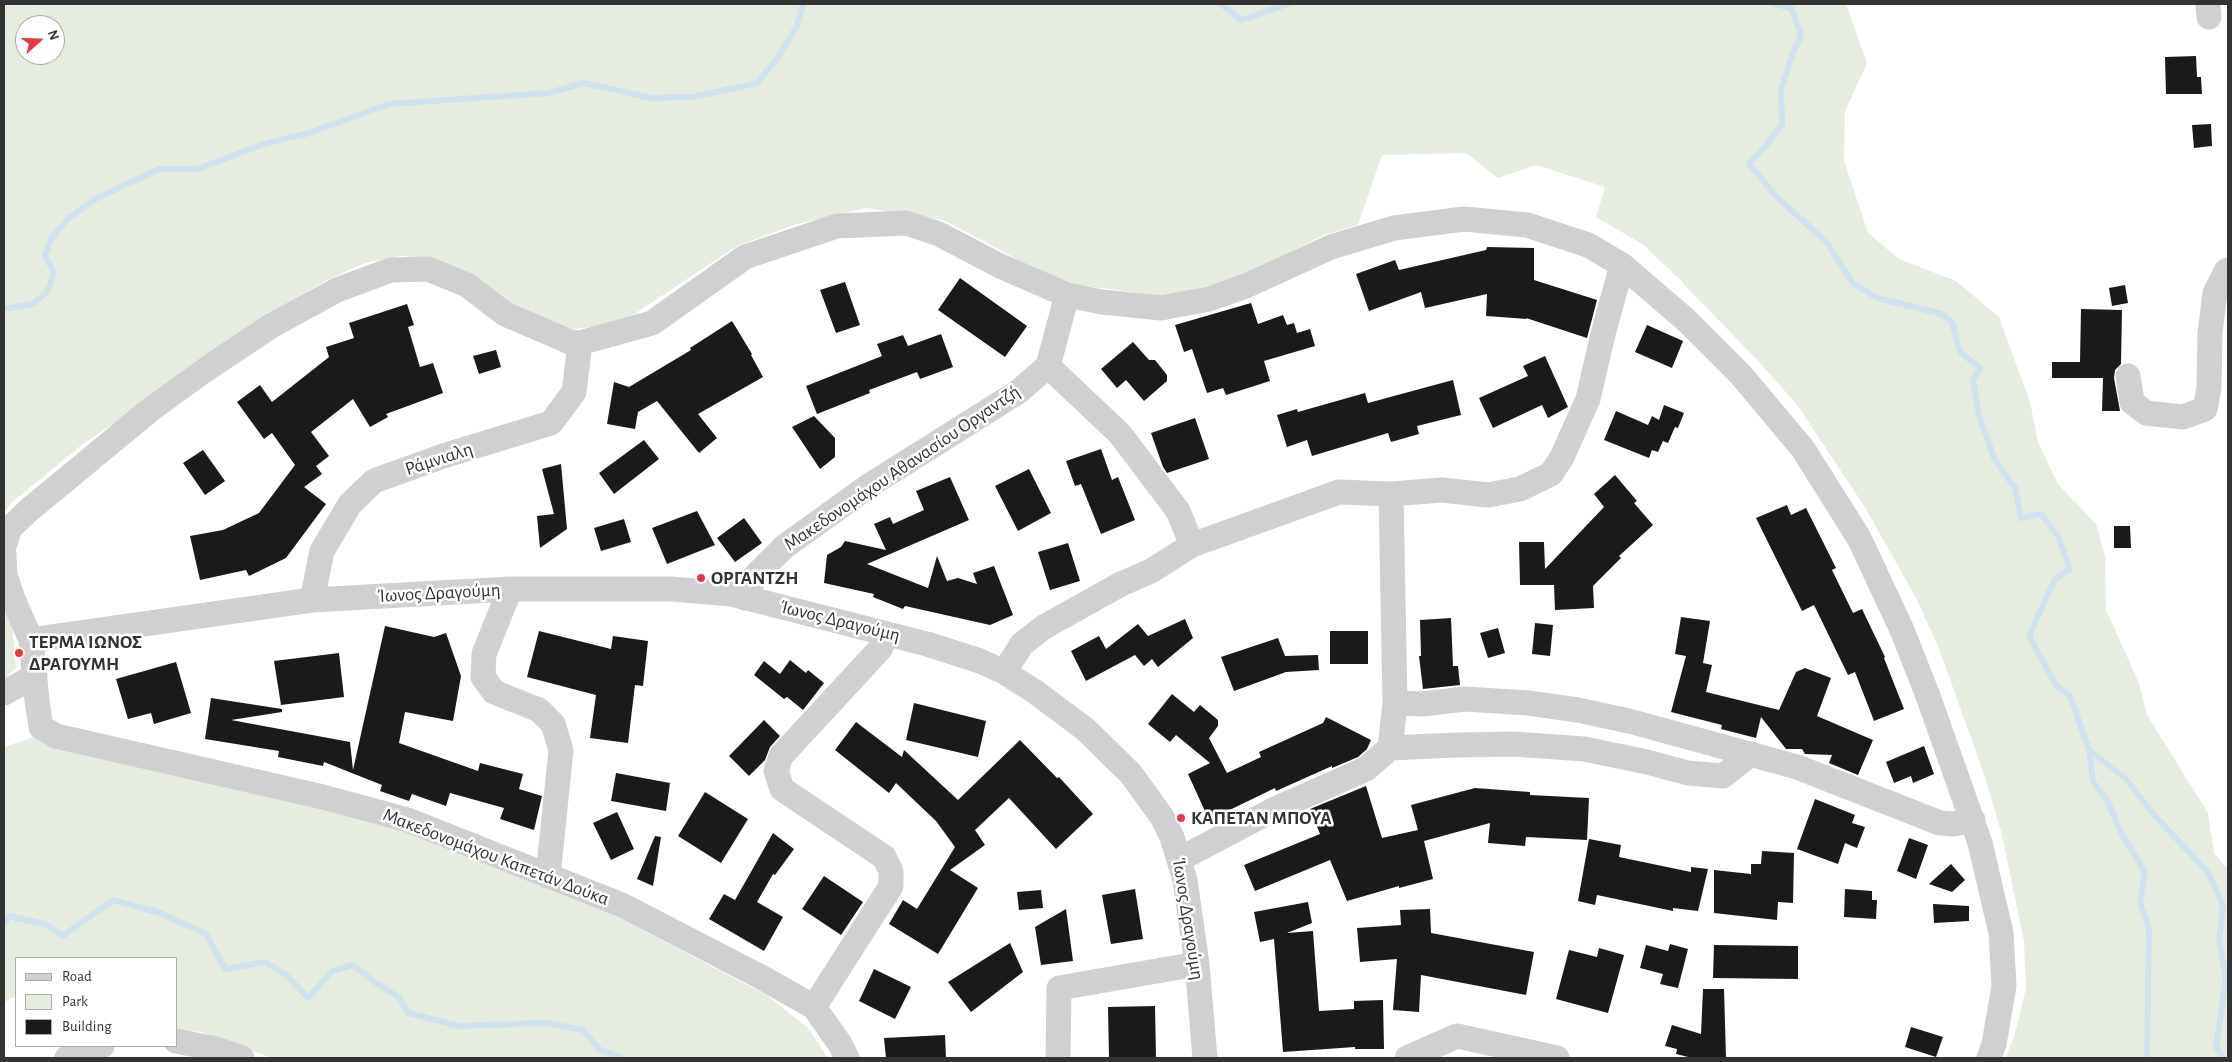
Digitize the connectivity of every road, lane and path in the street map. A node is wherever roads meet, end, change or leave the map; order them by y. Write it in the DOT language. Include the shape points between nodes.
graph roads {
  1 [pos="1622,265"];
  2 [pos="2228,270"];
  3 [pos="1067,295"];
  4 [pos="580,343"];
  5 [pos="1048,366"];
  6 [pos="2128,376"];
  7 [pos="1391,494"];
  8 [pos="1192,545"];
  9 [pos="4,546"];
  10 [pos="4,554"];
  11 [pos="510,589"];
  12 [pos="745,598"];
  13 [pos="312,600"];
  14 [pos="888,634"];
  15 [pos="31,640"];
  16 [pos="1004,672"];
  17 [pos="35,676"];
  18 [pos="4,693"];
  19 [pos="1395,703"];
  20 [pos="1390,748"];
  21 [pos="1752,754"];
  22 [pos="1973,820"];
  23 [pos="1180,859"];
  24 [pos="548,876"];
  25 [pos="1197,964"];
  26 [pos="814,1007"];
  27 [pos="178,1041"];
  28 [pos="98,1047"];
  29 [pos="215,1054"];
  30 [pos="67,1058"];
  31 [pos="242,1058"];
  32 [pos="847,1058"];
  33 [pos="1058,1058"];
  34 [pos="1205,1058"];
  35 [pos="1407,1058"];
  36 [pos="1557,1058"];
  37 [pos="1989,1058"];
  1 -- 3 [label="street" via="1588,245 1527,225 1464,219 1394,228 1331,247 1246,286 1209,299 1161,308"];
  1 -- 7 [label="street" via="1588,399 1562,457 1550,474 1520,489 1488,495 1442,490"];
  1 -- 22 [label="street" via="1686,320 1741,375 1803,449 1859,538 1902,630"];
  2 -- 6 [label="street" via="2215,293 2205,409 2184,417 2146,413 2132,402"];
  3 -- 4 [label="street" via="1000,266 939,234 906,223 837,226 745,257 652,323"];
  3 -- 5 [label="street"];
  4 -- 9 [label="street" via="570,342 506,314 467,285 428,269 391,270 337,290 271,326 208,368 150,410 29,510 10,528"];
  4 -- 13 [label="street, Ράμνιαλη" via="574,392 551,423 374,481 350,504 322,550"];
  5 -- 8 [label="street" via="1120,434 1178,511"];
  5 -- 12 [label="street, Μακεδονομάχου Αθανασίου Οργαντζή" via="1018,392 870,485 784,547 755,576"];
  7 -- 8 [label="street" via="1339,492"];
  7 -- 19 [label="street"];
  8 -- 16 [label="street" via="1151,571 1044,626 1022,644"];
  10 -- 15 [label="street, Μακεδονομάχου Καπετάν Δούκα" via="10,591"];
  11 -- 12 [label="street, Ίωνος Δραγούμη" via="672,589"];
  11 -- 13 [label="street, Ίωνος Δραγούμη"];
  11 -- 24 [label="street" via="484,654 482,677 494,692 539,710 553,724 561,750"];
  12 -- 14 [label="street, Ίωνος Δραγούμη"];
  13 -- 15 [label="street, Ίωνος Δραγούμη"];
  14 -- 16 [label="street, Ίωνος Δραγούμη" via="955,652"];
  14 -- 26 [label="street" via="880,649 781,756 776,772 782,788 884,857 891,871 891,886"];
  15 -- 17 [label="street, Μακεδονομάχου Καπετάν Δούκα"];
  16 -- 23 [label="street, Ίωνος Δραγούμη" via="1058,708 1111,752 1147,795 1172,837"];
  17 -- 18 [label="street"];
  17 -- 24 [label="street, Μακεδονομάχου Καπετάν Δούκα" via="42,727 56,736 324,797 408,820"];
  19 -- 20 [label="street"];
  19 -- 21 [label="street" via="1423,704 1465,699 1551,706 1629,721"];
  20 -- 21 [label="street" via="1514,744 1584,749 1688,773 1723,776"];
  20 -- 23 [label="street" via="1366,769 1273,810"];
  21 -- 22 [label="street" via="1797,767 1940,823"];
  22 -- 37 [label="street" via="2001,933 2004,986"];
  23 -- 25 [label="street, Ίωνος Δραγούμη"];
  24 -- 26 [label="street, Μακεδονομάχου Καπετάν Δούκα" via="622,905"];
  25 -- 33 [label="street" via="1059,988"];
  25 -- 34 [label="street, Ίωνος Δραγούμη"];
  26 -- 32 [label="street, Μακεδονομάχου Καπετάν Δούκα"];
  27 -- 29 [label="street"];
  28 -- 30 [label="street"];
  29 -- 31 [label="street"];
  35 -- 36 [label="street" via="1457,1036"];
}
